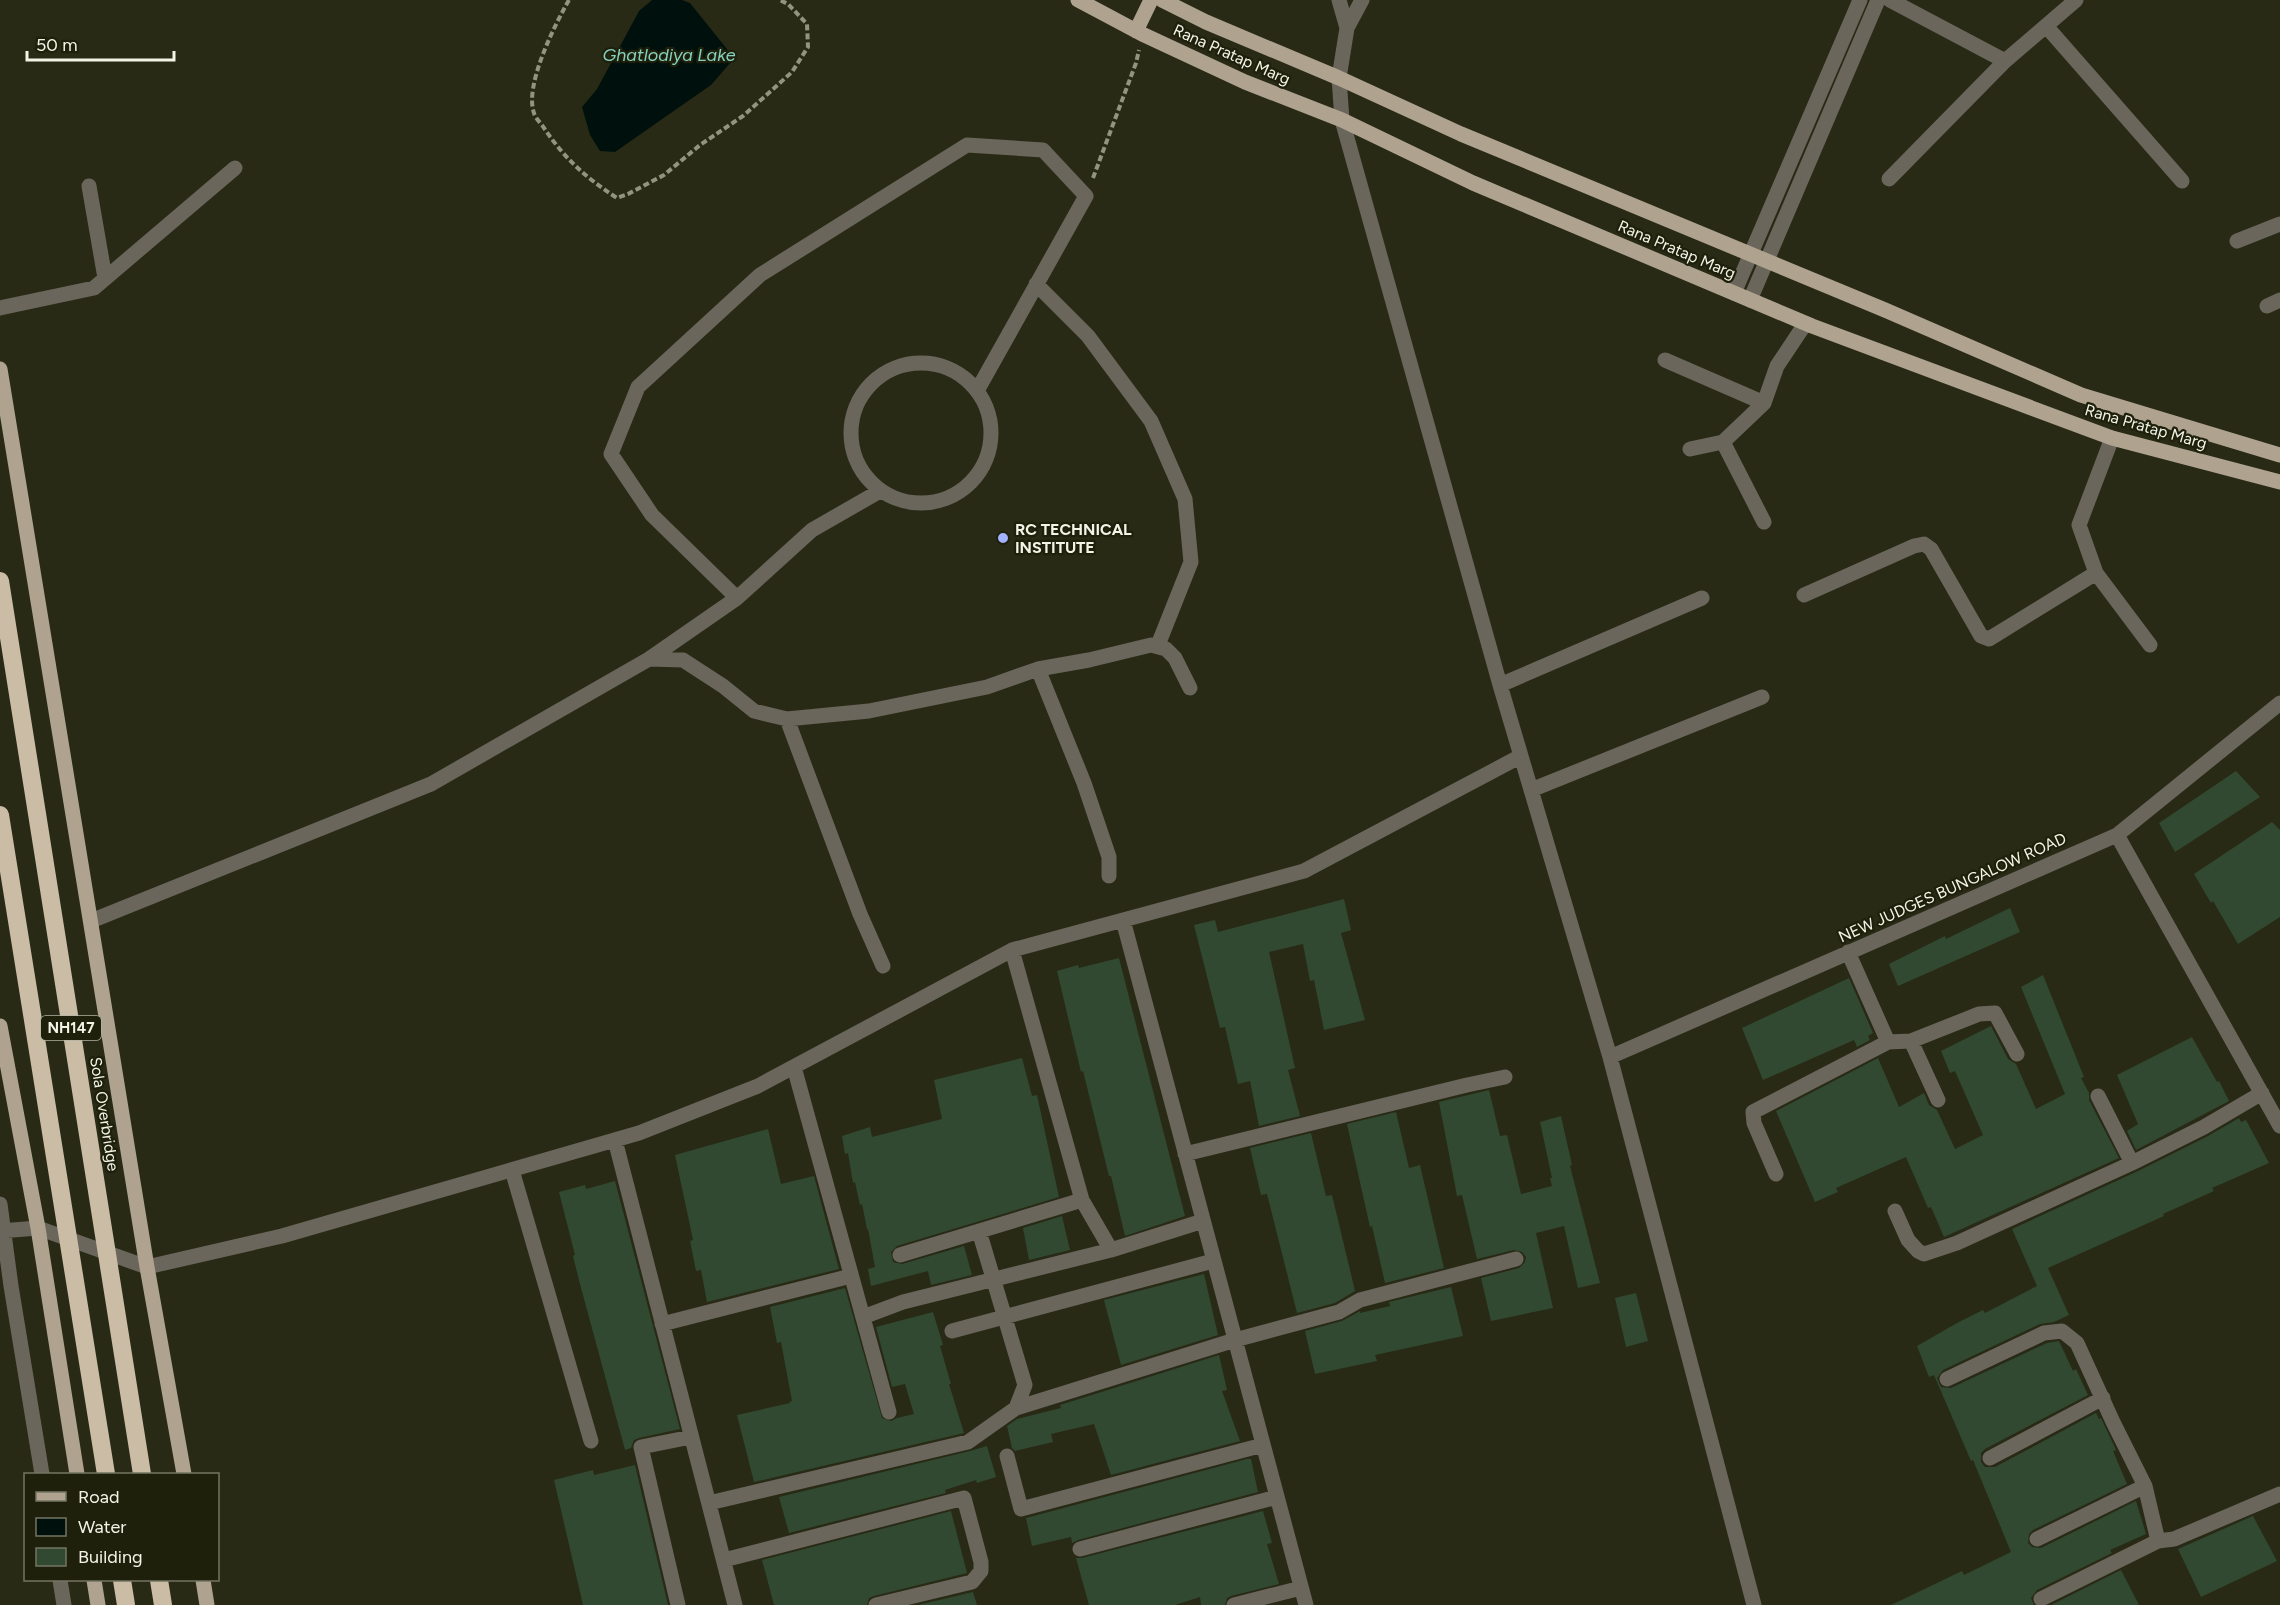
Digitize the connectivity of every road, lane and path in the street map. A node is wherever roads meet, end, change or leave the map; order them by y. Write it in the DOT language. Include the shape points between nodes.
graph roads {
  1 [pos="569,0"];
  2 [pos="780,0"];
  3 [pos="1078,0"];
  4 [pos="1151,0"];
  5 [pos="1162,0"];
  6 [pos="1338,0"];
  7 [pos="1362,0"];
  8 [pos="1860,0"];
  9 [pos="1878,0"];
  10 [pos="1890,0"];
  11 [pos="2076,0"];
  12 [pos="2046,26"];
  13 [pos="1347,28"];
  14 [pos="1139,32"];
  15 [pos="2005,61"];
  16 [pos="1339,78"];
  17 [pos="1341,120"];
  18 [pos="235,168"];
  19 [pos="1889,179"];
  20 [pos="2182,181"];
  21 [pos="89,186"];
  22 [pos="1086,196"];
  23 [pos="2280,224"];
  24 [pos="2237,241"];
  25 [pos="1758,258"];
  26 [pos="105,278"];
  27 [pos="1036,284"];
  28 [pos="1734,293"];
  29 [pos="1750,300"];
  30 [pos="0,308"];
  31 [pos="1805,324"];
  32 [pos="1665,360"];
  33 [pos="0,369"];
  34 [pos="978,389"];
  35 [pos="1764,404"];
  36 [pos="2112,438"];
  37 [pos="1723,442"];
  38 [pos="1690,449"];
  39 [pos="2280,455"];
  40 [pos="2280,482"];
  41 [pos="880,490"];
  42 [pos="1764,522"];
  43 [pos="2096,573"];
  44 [pos="0,582"];
  45 [pos="1804,595"];
  46 [pos="736,598"];
  47 [pos="1702,598"];
  48 [pos="1158,645"];
  49 [pos="2150,645"];
  50 [pos="649,659"];
  51 [pos="1038,669"];
  52 [pos="1500,685"];
  53 [pos="1190,688"];
  54 [pos="1762,697"];
  55 [pos="2280,703"];
  56 [pos="787,719"];
  57 [pos="1521,756"];
  58 [pos="1531,790"];
  59 [pos="0,815"];
  60 [pos="2117,835"];
  61 [pos="1109,876"];
  62 [pos="1123,920"];
  63 [pos="91,921"];
  64 [pos="1012,950"];
  65 [pos="1848,952"];
  66 [pos="883,966"];
  67 [pos="0,1026"];
  68 [pos="1911,1041"];
  69 [pos="1888,1042"];
  70 [pos="2017,1054"];
  71 [pos="1610,1057"];
  72 [pos="794,1067"];
  73 [pos="1506,1077"];
  74 [pos="2262,1093"];
  75 [pos="2098,1096"];
  76 [pos="1938,1100"];
  77 [pos="2280,1126"];
  78 [pos="615,1140"];
  79 [pos="1185,1154"];
  80 [pos="2132,1163"];
  81 [pos="512,1170"];
  82 [pos="1776,1174"];
  83 [pos="1082,1200"];
  84 [pos="0,1203"];
  85 [pos="1895,1211"];
  86 [pos="1203,1221"];
  87 [pos="38,1228"];
  88 [pos="2,1231"];
  89 [pos="979,1231"];
  90 [pos="1111,1250"];
  91 [pos="900,1255"];
  92 [pos="1516,1259"];
  93 [pos="1214,1261"];
  94 [pos="147,1267"];
  95 [pos="852,1276"];
  96 [pos="993,1280"];
  97 [pos="863,1317"];
  98 [pos="1005,1317"];
  99 [pos="662,1324"];
  100 [pos="952,1331"];
  101 [pos="1235,1340"];
  102 [pos="1947,1379"];
  103 [pos="2103,1398"];
  104 [pos="1016,1408"];
  105 [pos="889,1412"];
  106 [pos="691,1437"];
  107 [pos="591,1441"];
  108 [pos="1263,1445"];
  109 [pos="1007,1456"];
  110 [pos="1990,1458"];
  111 [pos="42,1473"];
  112 [pos="77,1473"];
  113 [pos="106,1473"];
  114 [pos="142,1473"];
  115 [pos="184,1473"];
  116 [pos="2145,1486"];
  117 [pos="2280,1494"];
  118 [pos="1277,1497"];
  119 [pos="709,1503"];
  120 [pos="2037,1539"];
  121 [pos="2158,1541"];
  122 [pos="1080,1549"];
  123 [pos="724,1560"];
  124 [pos="60,1581"];
  125 [pos="94,1581"];
  126 [pos="122,1581"];
  127 [pos="159,1581"];
  128 [pos="202,1581"];
  129 [pos="1301,1588"];
  130 [pos="2041,1599"];
  131 [pos="64,1605"];
  132 [pos="98,1605"];
  133 [pos="126,1605"];
  134 [pos="163,1605"];
  135 [pos="207,1605"];
  136 [pos="678,1605"];
  137 [pos="735,1605"];
  138 [pos="876,1605"];
  139 [pos="1234,1605"];
  140 [pos="1306,1605"];
  141 [pos="1755,1605"];
  1 -- 2 [label="path" via="532,82 533,112 556,146 588,180 617,198 664,175 743,116 792,72 808,47 807,24"];
  3 -- 14 [label="main road, Rana Pratap Marg"];
  4 -- 14 [label="main road"];
  5 -- 16 [label="main road, Rana Pratap Marg"];
  6 -- 13 [label="street"];
  7 -- 13 [label="street"];
  8 -- 25 [label="street"];
  9 -- 25 [label="street"];
  10 -- 15 [label="street"];
  11 -- 12 [label="street"];
  12 -- 15 [label="street"];
  12 -- 20 [label="street"];
  13 -- 16 [label="street"];
  14 -- 17 [label="main road, Rana Pratap Marg" via="1245,82"];
  14 -- 22 [label="path" via="1136,63"];
  15 -- 19 [label="street"];
  16 -- 17 [label="street"];
  16 -- 25 [label="main road, Rana Pratap Marg" via="1461,134"];
  17 -- 28 [label="main road, Rana Pratap Marg" via="1473,183"];
  17 -- 52 [label="street"];
  18 -- 26 [label="street"];
  21 -- 26 [label="street"];
  22 -- 27 [label="street"];
  22 -- 46 [label="street" via="1043,150 967,145 760,275 638,387 611,454 652,515"];
  23 -- 24 [label="street"];
  25 -- 28 [label="street"];
  25 -- 29 [label="street"];
  25 -- 39 [label="main road, Rana Pratap Marg" via="2081,395"];
  26 -- 30 [label="street" via="94,288"];
  27 -- 34 [label="street"];
  27 -- 48 [label="street" via="1088,336 1151,421 1185,499 1191,562"];
  28 -- 29 [label="main road, Rana Pratap Marg"];
  29 -- 31 [label="main road, Rana Pratap Marg"];
  31 -- 35 [label="street" via="1777,366"];
  31 -- 36 [label="main road, Rana Pratap Marg"];
  32 -- 35 [label="street"];
  33 -- 63 [label="main road"];
  34 -- 41 [label="street" via="993,427 985,465 971,484 944,500 903,501"];
  34 -- 41 [label="street" via="944,365 896,366 867,387 853,412 851,446 861,471"];
  35 -- 37 [label="street"];
  36 -- 40 [label="main road, Rana Pratap Marg"];
  36 -- 43 [label="street" via="2079,525"];
  37 -- 38 [label="street"];
  37 -- 42 [label="street"];
  41 -- 46 [label="street" via="812,530"];
  43 -- 45 [label="street" via="1989,639 1981,636 1924,544"];
  43 -- 49 [label="street"];
  44 -- 114 [label="highway, Sola Overbridge / NH147, bridge"];
  46 -- 50 [label="street"];
  47 -- 52 [label="street"];
  48 -- 51 [label="street"];
  48 -- 53 [label="street" via="1175,658"];
  50 -- 56 [label="street" via="683,660 754,711"];
  50 -- 63 [label="street" via="431,784"];
  51 -- 56 [label="street" via="987,687 879,709"];
  51 -- 61 [label="street" via="1084,783 1109,857"];
  52 -- 57 [label="street"];
  54 -- 58 [label="street"];
  55 -- 60 [label="street, NEW JUDGES BUNGALOW ROAD"];
  56 -- 66 [label="street"];
  57 -- 58 [label="street"];
  57 -- 62 [label="street" via="1304,871"];
  58 -- 71 [label="street"];
  59 -- 113 [label="highway, NH147, bridge"];
  60 -- 65 [label="street, NEW JUDGES BUNGALOW ROAD"];
  60 -- 74 [label="street"];
  62 -- 64 [label="street"];
  62 -- 79 [label="street"];
  63 -- 94 [label="main road"];
  64 -- 72 [label="street"];
  64 -- 83 [label="street"];
  65 -- 69 [label="street"];
  65 -- 71 [label="street, NEW JUDGES BUNGALOW ROAD"];
  67 -- 87 [label="main road"];
  68 -- 69 [label="street"];
  68 -- 70 [label="street" via="1979,1014 1995,1013"];
  68 -- 76 [label="street"];
  69 -- 82 [label="street" via="1753,1112"];
  71 -- 141 [label="street"];
  72 -- 78 [label="street" via="758,1086"];
  72 -- 95 [label="street"];
  73 -- 79 [label="street"];
  74 -- 77 [label="street"];
  74 -- 80 [label="street"];
  75 -- 80 [label="street"];
  78 -- 81 [label="street"];
  78 -- 99 [label="street"];
  79 -- 86 [label="street"];
  80 -- 85 [label="street" via="1957,1243 1924,1254 1908,1240"];
  81 -- 94 [label="street" via="282,1236"];
  81 -- 107 [label="street"];
  83 -- 89 [label="street"];
  83 -- 90 [label="street"];
  84 -- 88 [label="street"];
  86 -- 90 [label="street"];
  86 -- 93 [label="street"];
  87 -- 88 [label="street"];
  87 -- 94 [label="street"];
  87 -- 112 [label="main road"];
  88 -- 111 [label="street"];
  89 -- 91 [label="street"];
  89 -- 96 [label="street"];
  90 -- 96 [label="street"];
  92 -- 101 [label="street" via="1360,1300 1339,1312"];
  93 -- 98 [label="street"];
  93 -- 101 [label="street"];
  94 -- 115 [label="main road"];
  95 -- 97 [label="street"];
  95 -- 99 [label="street"];
  96 -- 97 [label="street" via="903,1302"];
  96 -- 98 [label="street"];
  97 -- 105 [label="street"];
  98 -- 100 [label="street"];
  98 -- 104 [label="street" via="1025,1385"];
  99 -- 106 [label="street"];
  101 -- 104 [label="street"];
  101 -- 108 [label="street"];
  102 -- 103 [label="street" via="2044,1333 2062,1331 2077,1343"];
  103 -- 110 [label="street"];
  103 -- 116 [label="street"];
  104 -- 119 [label="street" via="968,1442"];
  106 -- 119 [label="street"];
  106 -- 136 [label="street" via="641,1447"];
  108 -- 109 [label="street" via="1021,1509"];
  108 -- 118 [label="street"];
  116 -- 120 [label="street"];
  116 -- 121 [label="street"];
  117 -- 121 [label="street" via="2174,1539"];
  118 -- 122 [label="street"];
  118 -- 129 [label="street"];
  119 -- 123 [label="street"];
  121 -- 130 [label="street"];
  123 -- 137 [label="street"];
  123 -- 138 [label="street" via="964,1498 981,1562 981,1570 972,1582"];
  124 -- 131 [label="street"];
  125 -- 132 [label="main road"];
  126 -- 133 [label="highway"];
  127 -- 134 [label="highway"];
  128 -- 135 [label="main road"];
  129 -- 139 [label="street"];
  129 -- 140 [label="street"];
}
